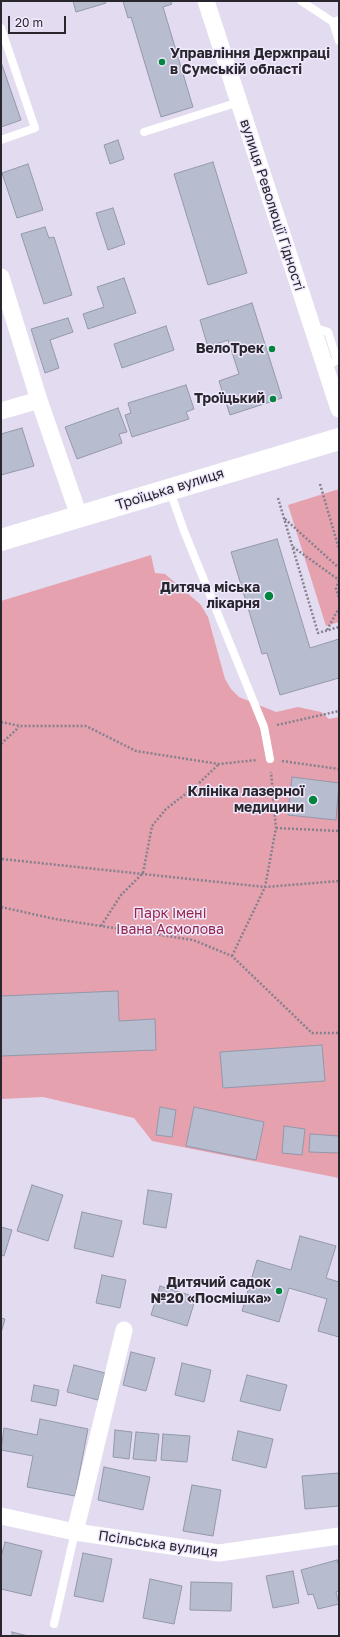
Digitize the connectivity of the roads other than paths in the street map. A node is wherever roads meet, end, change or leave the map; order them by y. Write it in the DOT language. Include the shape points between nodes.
graph roads {
  1 [pos="206,1"];
  2 [pos="301,1"];
  3 [pos="336,21"];
  4 [pos="1,28"];
  5 [pos="339,41"];
  6 [pos="239,102"];
  7 [pos="144,132"];
  8 [pos="1,140"];
  9 [pos="1,277"];
  10 [pos="39,400"];
  11 [pos="339,409"];
  12 [pos="1,411"];
  13 [pos="339,439"];
  14 [pos="169,489"];
  15 [pos="79,516"];
  16 [pos="1,540"];
  17 [pos="270,759"];
  18 [pos="124,1330"];
  19 [pos="1,1516"];
  20 [pos="75,1532"];
  21 [pos="339,1536"];
  22 [pos="54,1624"];
  1 -- 6 [label="street, вулиця Революції Гідності"];
  2 -- 3 [label="lane"];
  3 -- 5 [label="lane"];
  4 -- 8 [label="lane" via="35,128"];
  6 -- 7 [label="lane"];
  6 -- 11 [label="street, вулиця Революції Гідності"];
  9 -- 10 [label="street"];
  10 -- 12 [label="street"];
  10 -- 15 [label="street"];
  13 -- 14 [label="main road, Троїцька вулиця"];
  14 -- 15 [label="main road, Троїцька вулиця"];
  14 -- 17 [label="lane" via="264,727"];
  15 -- 16 [label="main road, Троїцька вулиця"];
  18 -- 20 [label="street"];
  19 -- 20 [label="street, Псільська вулиця"];
  20 -- 21 [label="street, Псільська вулиця" via="219,1553"];
  20 -- 22 [label="lane"];
}
